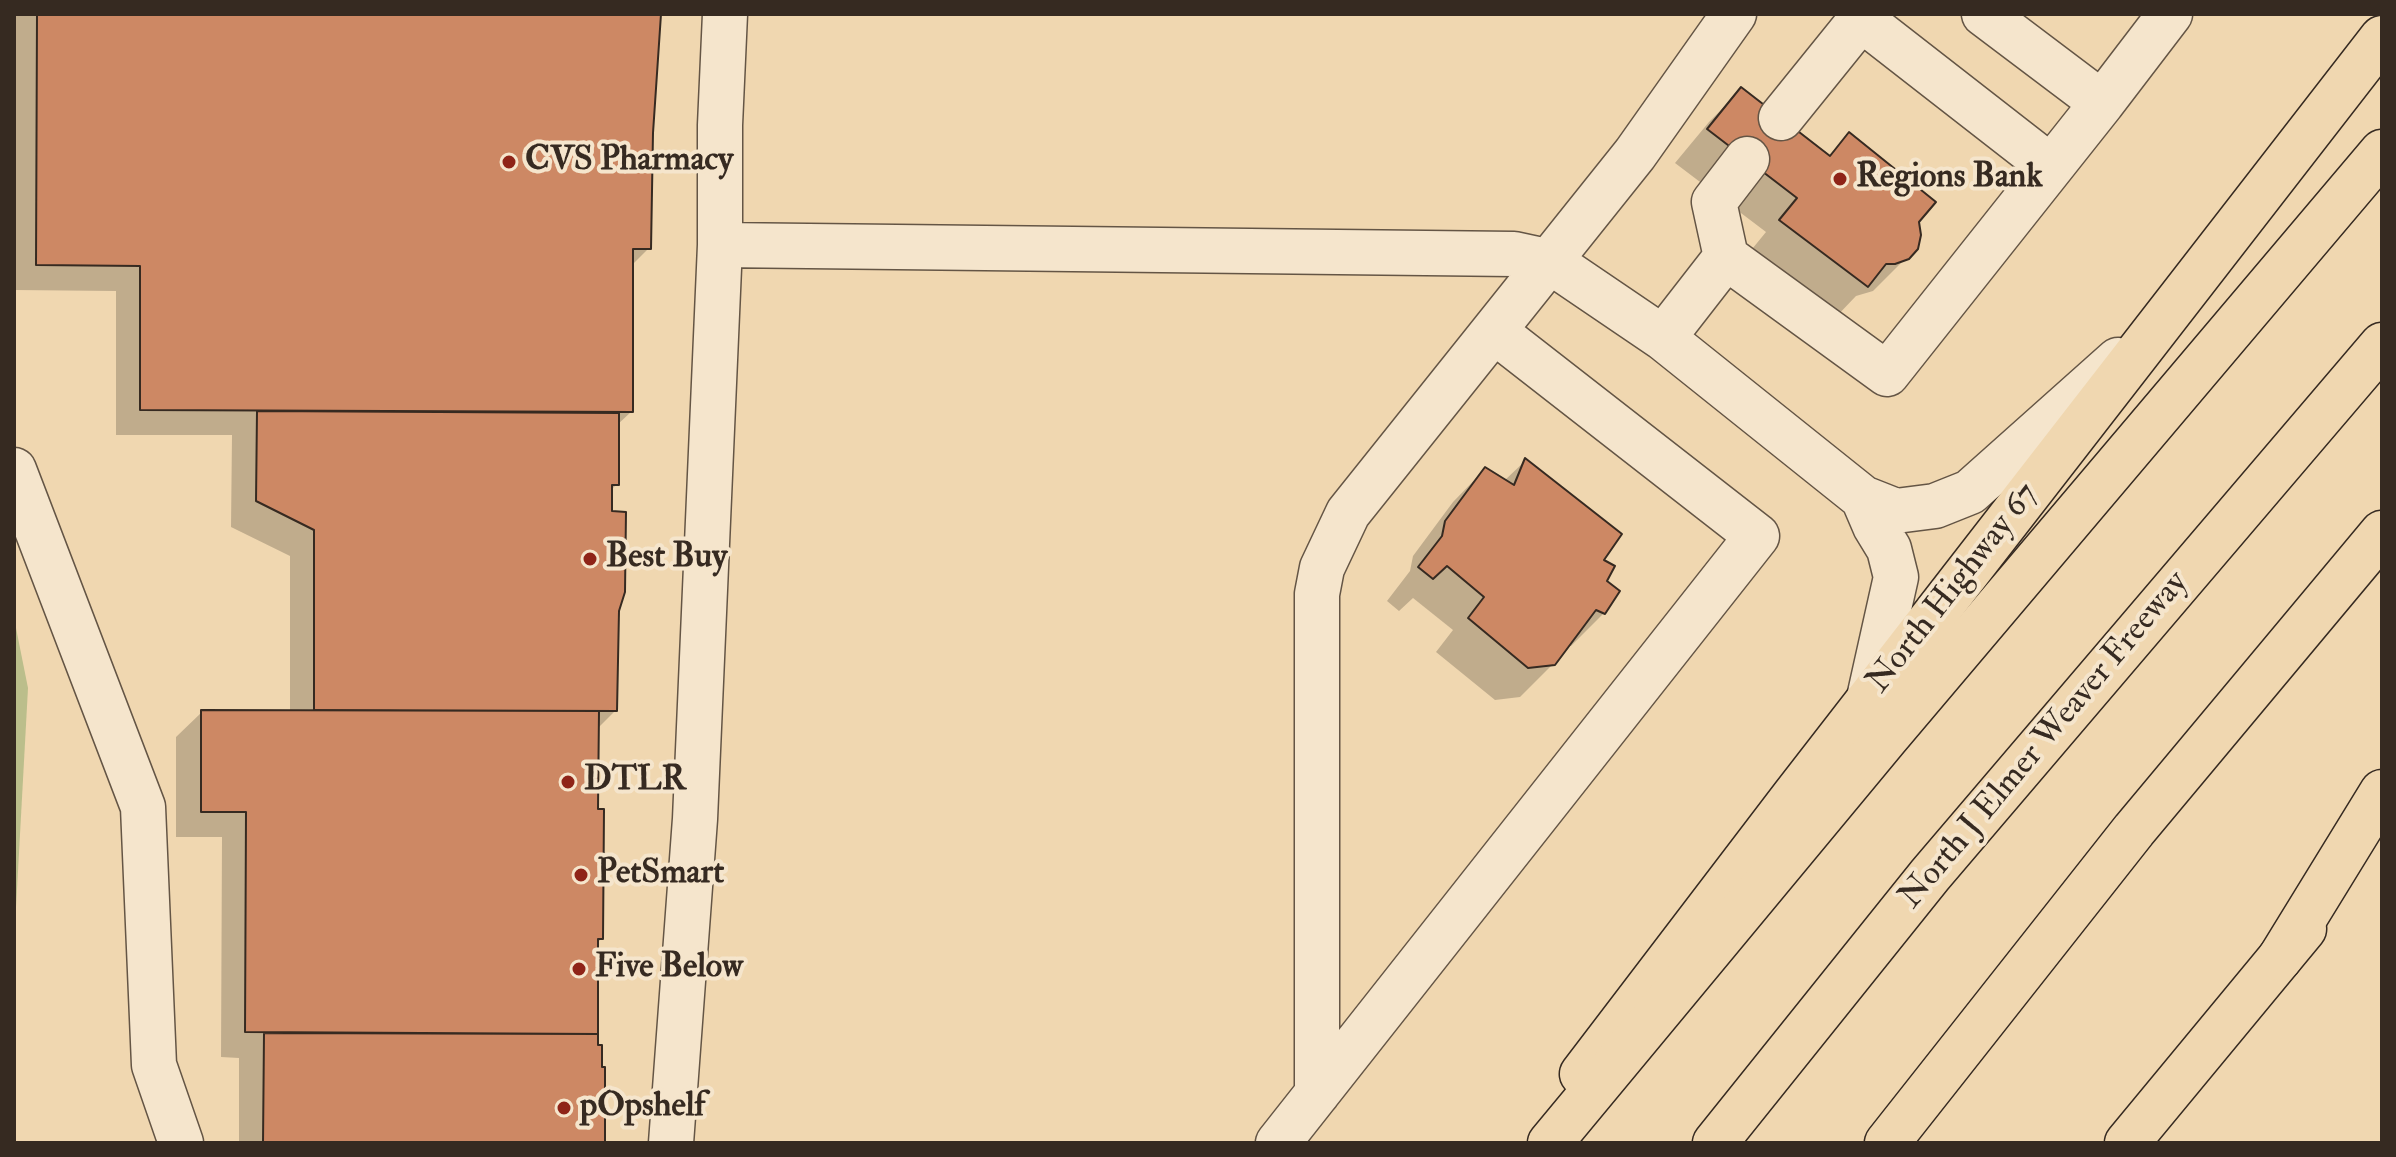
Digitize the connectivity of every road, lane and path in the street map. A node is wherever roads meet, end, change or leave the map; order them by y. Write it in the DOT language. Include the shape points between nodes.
graph roads {
  1 [pos="725,14"];
  2 [pos="1734,14"];
  3 [pos="1984,14"];
  4 [pos="2170,14"];
  5 [pos="2382,38"];
  6 [pos="2102,103"];
  7 [pos="1781,118"];
  8 [pos="2382,152"];
  9 [pos="1747,159"];
  10 [pos="2051,167"];
  11 [pos="720,245"];
  12 [pos="1726,257"];
  13 [pos="1551,262"];
  14 [pos="2159,324"];
  15 [pos="1494,331"];
  16 [pos="1663,338"];
  17 [pos="2382,345"];
  18 [pos="14,470"];
  19 [pos="1863,498"];
  20 [pos="2382,533"];
  21 [pos="1869,698"];
  22 [pos="2382,792"];
  23 [pos="2382,834"];
  24 [pos="2280,958"];
  25 [pos="1317,1094"];
  26 [pos="181,1143"];
  27 [pos="671,1143"];
  28 [pos="1278,1143"];
  29 [pos="1529,1143"];
  30 [pos="1550,1143"];
  31 [pos="1715,1143"];
  32 [pos="1887,1143"];
  33 [pos="2127,1143"];
  1 -- 11 [label="lane"];
  2 -- 13 [label="lane"];
  3 -- 6 [label="lane"];
  4 -- 6 [label="lane"];
  5 -- 14 [label="main road, North Highway 67"];
  6 -- 10 [label="lane"];
  7 -- 10 [label="lane" via="1861,19"];
  8 -- 30 [label="main road"];
  9 -- 12 [label="lane" via="1714,202"];
  10 -- 12 [label="lane" via="1887,374"];
  11 -- 13 [label="lane" via="1514,254"];
  11 -- 27 [label="lane" via="695,819"];
  12 -- 16 [label="lane"];
  13 -- 15 [label="lane"];
  13 -- 16 [label="lane"];
  14 -- 19 [label="lane" via="1970,492 1935,506 1896,511"];
  14 -- 21 [label="main road, North Highway 67"];
  15 -- 25 [label="lane" via="1348,513 1322,568 1317,594"];
  15 -- 25 [label="lane" via="1757,536"];
  16 -- 19 [label="lane"];
  17 -- 31 [label="main road, North J Elmer Weaver Freeway" via="1930,875"];
  18 -- 26 [label="lane" via="143,807 154,1065"];
  19 -- 21 [label="lane" via="1889,549 1896,577"];
  20 -- 32 [label="main road" via="2134,830"];
  21 -- 29 [label="main road, North Highway 67"];
  22 -- 24 [label="main road"];
  23 -- 24 [label="main road"];
  24 -- 33 [label="main road"];
  25 -- 28 [label="lane"];
}
